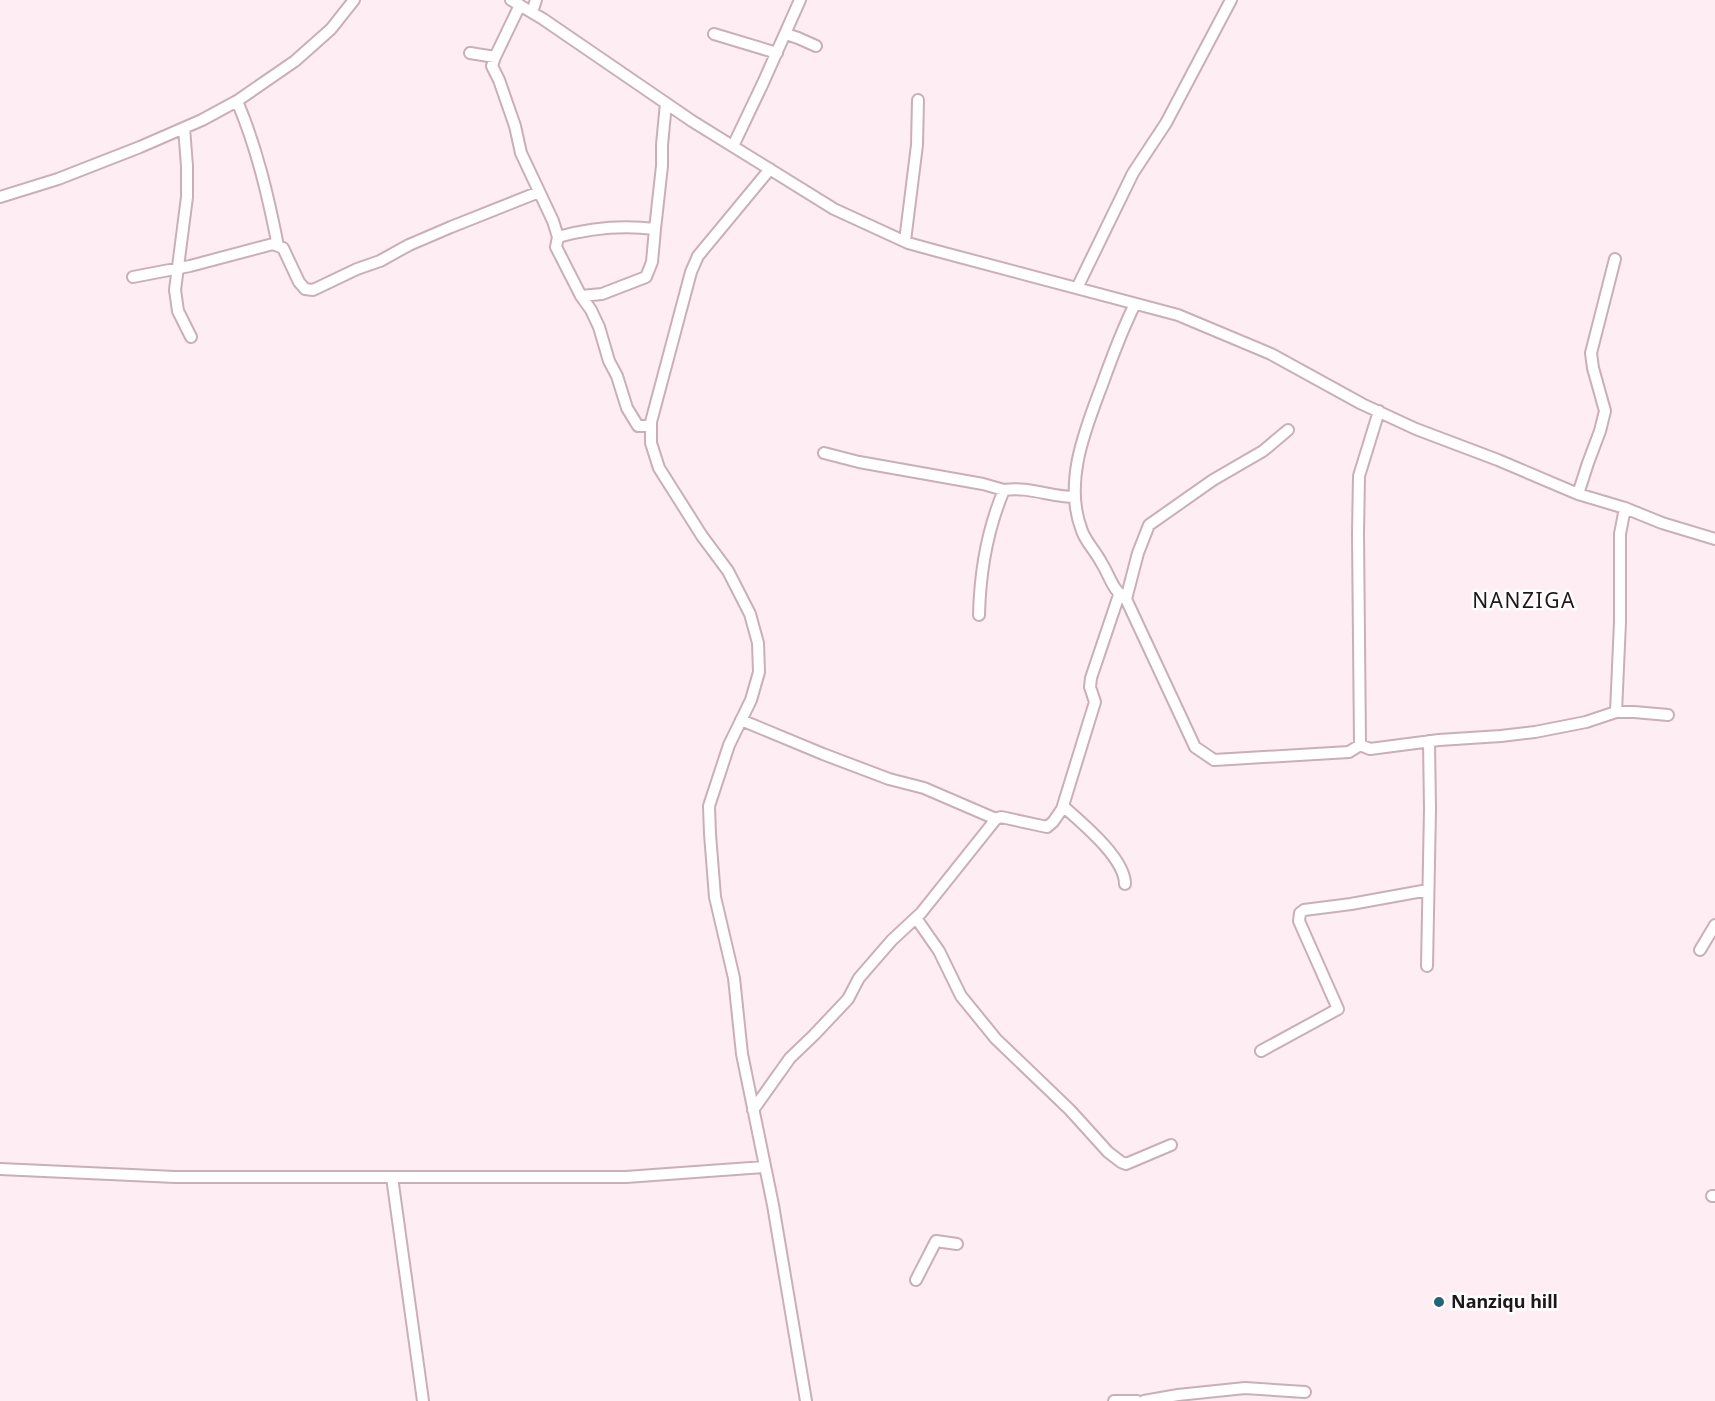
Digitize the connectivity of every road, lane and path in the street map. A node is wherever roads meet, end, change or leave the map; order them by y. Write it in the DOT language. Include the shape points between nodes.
graph roads {
  1 [pos="354,0"];
  2 [pos="536,0"];
  3 [pos="801,0"];
  4 [pos="1231,0"];
  5 [pos="516,3"];
  6 [pos="532,12"];
  7 [pos="714,34"];
  8 [pos="786,34"];
  9 [pos="816,46"];
  10 [pos="470,53"];
  11 [pos="777,53"];
  12 [pos="495,57"];
  13 [pos="918,100"];
  14 [pos="237,101"];
  15 [pos="666,103"];
  16 [pos="184,128"];
  17 [pos="733,146"];
  18 [pos="770,169"];
  19 [pos="539,192"];
  20 [pos="0,197"];
  21 [pos="655,228"];
  22 [pos="558,237"];
  23 [pos="905,241"];
  24 [pos="278,246"];
  25 [pos="1615,259"];
  26 [pos="179,268"];
  27 [pos="133,277"];
  28 [pos="1077,288"];
  29 [pos="581,296"];
  30 [pos="1135,304"];
  31 [pos="191,336"];
  32 [pos="1379,411"];
  33 [pos="651,426"];
  34 [pos="1288,430"];
  35 [pos="824,453"];
  36 [pos="1004,490"];
  37 [pos="1578,495"];
  38 [pos="1075,497"];
  39 [pos="1625,508"];
  40 [pos="1715,539"];
  41 [pos="1122,597"];
  42 [pos="979,615"];
  43 [pos="1616,712"];
  44 [pos="1668,715"];
  45 [pos="741,720"];
  46 [pos="1429,741"];
  47 [pos="1360,745"];
  48 [pos="1063,806"];
  49 [pos="996,819"];
  50 [pos="1125,884"];
  51 [pos="1428,890"];
  52 [pos="916,918"];
  53 [pos="1715,925"];
  54 [pos="1700,950"];
  55 [pos="1427,966"];
  56 [pos="1262,1051"];
  57 [pos="753,1110"];
  58 [pos="1171,1145"];
  59 [pos="765,1167"];
  60 [pos="0,1169"];
  61 [pos="392,1177"];
  62 [pos="957,1244"];
  63 [pos="916,1280"];
  64 [pos="1305,1392"];
  65 [pos="423,1401"];
  66 [pos="806,1401"];
  67 [pos="1114,1401"];
  68 [pos="1137,1401"];
  69 [pos="1144,1401"];
  1 -- 14 [label="street" via="331,29 295,61"];
  2 -- 6 [label="street"];
  3 -- 8 [label="street"];
  4 -- 28 [label="street" via="1166,123 1133,173"];
  5 -- 6 [label="street"];
  5 -- 12 [label="street"];
  6 -- 15 [label="street"];
  7 -- 11 [label="street"];
  8 -- 9 [label="street"];
  8 -- 11 [label="street"];
  10 -- 12 [label="street"];
  11 -- 17 [label="street"];
  12 -- 19 [label="street" via="492,66 521,153"];
  13 -- 23 [label="street" via="917,145"];
  14 -- 16 [label="street"];
  14 -- 24 [label="street" via="266,185"];
  15 -- 17 [label="street"];
  15 -- 21 [label="street"];
  16 -- 20 [label="street" via="68,175"];
  16 -- 26 [label="street" via="187,197"];
  17 -- 18 [label="street"];
  18 -- 23 [label="street" via="834,209"];
  18 -- 33 [label="street" via="698,256"];
  19 -- 22 [label="street"];
  19 -- 24 [label="street" via="312,290 299,282 283,248"];
  21 -- 22 [label="street" via="596,229"];
  21 -- 29 [label="street" via="652,262 646,277 602,294"];
  22 -- 29 [label="street" via="556,247"];
  23 -- 28 [label="street"];
  24 -- 26 [label="street" via="261,246"];
  25 -- 37 [label="street" via="1592,353 1605,411"];
  26 -- 27 [label="street"];
  26 -- 31 [label="street" via="175,290 178,310"];
  28 -- 30 [label="street"];
  29 -- 33 [label="street" via="599,327 627,408 638,426"];
  30 -- 32 [label="street" via="1178,315 1271,354"];
  30 -- 38 [label="street" via="1084,433 1077,460"];
  32 -- 37 [label="street"];
  32 -- 47 [label="street" via="1359,476"];
  33 -- 45 [label="street" via="651,443 659,468 728,571 750,614 758,643 759,672"];
  34 -- 41 [label="street" via="1263,451 1149,525"];
  35 -- 36 [label="street"];
  36 -- 38 [label="street"];
  36 -- 42 [label="street" via="982,566"];
  37 -- 39 [label="street"];
  38 -- 41 [label="street" via="1082,533"];
  39 -- 40 [label="street"];
  39 -- 43 [label="street" via="1620,534"];
  41 -- 47 [label="street" via="1195,747 1214,760 1349,752"];
  41 -- 48 [label="street" via="1091,678 1095,702"];
  43 -- 44 [label="street"];
  43 -- 46 [label="street" via="1535,732"];
  45 -- 49 [label="street"];
  45 -- 57 [label="street" via="709,806 716,897 734,978"];
  46 -- 47 [label="street" via="1370,749"];
  46 -- 51 [label="street"];
  48 -- 49 [label="street" via="1047,827"];
  48 -- 50 [label="street" via="1101,841 1119,865"];
  49 -- 52 [label="street"];
  51 -- 55 [label="street"];
  51 -- 56 [label="street" via="1300,913 1299,921 1338,1009"];
  52 -- 57 [label="street" via="859,978 848,999 790,1058"];
  52 -- 58 [label="street" via="939,951 962,996 996,1039 1108,1152 1126,1164"];
  53 -- 54 [label="street"];
  57 -- 59 [label="street"];
  59 -- 61 [label="street" via="626,1177"];
  59 -- 66 [label="street"];
  60 -- 61 [label="street" via="173,1177"];
  61 -- 65 [label="street"];
  62 -- 63 [label="street" via="936,1241"];
  64 -- 69 [label="street" via="1245,1388"];
  67 -- 68 [label="street"];
}
